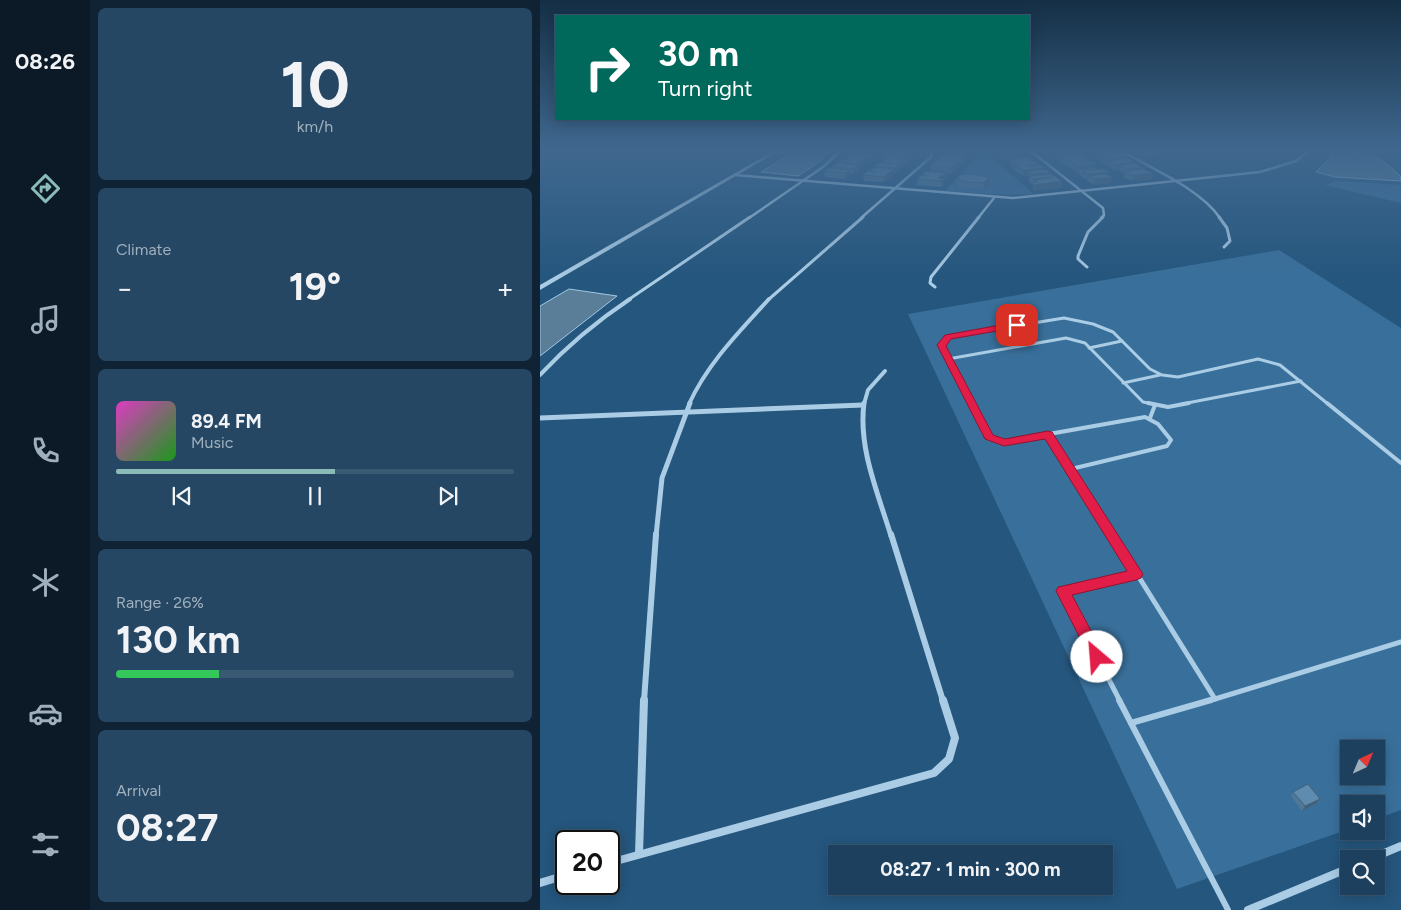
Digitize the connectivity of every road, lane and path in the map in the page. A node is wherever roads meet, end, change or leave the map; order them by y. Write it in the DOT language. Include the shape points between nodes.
graph roads {
  1 [pos="701,194"];
  2 [pos="783,194"];
  3 [pos="890,194"];
  4 [pos="956,194"];
  5 [pos="1055,194"];
  6 [pos="1088,194"];
  7 [pos="1193,194"];
  8 [pos="994,198"];
  9 [pos="1224,247"];
  10 [pos="1087,267"];
  11 [pos="540,288"];
  12 [pos="935,288"];
  13 [pos="1122,341"];
  14 [pos="1089,348"];
  15 [pos="948,359"];
  16 [pos="886,371"];
  17 [pos="1162,375"];
  18 [pos="540,376"];
  19 [pos="1301,382"];
  20 [pos="1123,383"];
  21 [pos="863,405"];
  22 [pos="1155,405"];
  23 [pos="685,413"];
  24 [pos="540,418"];
  25 [pos="1150,418"];
  26 [pos="1048,435"];
  27 [pos="1401,463"];
  28 [pos="1071,469"];
  29 [pos="1136,574"];
  30 [pos="1400,644"];
  31 [pos="1215,699"];
  32 [pos="1131,723"];
  33 [pos="1401,846"];
  34 [pos="1385,853"];
  35 [pos="638,854"];
  36 [pos="620,860"];
  37 [pos="1340,872"];
  38 [pos="555,879"];
  39 [pos="540,884"];
  40 [pos="1228,910"];
  41 [pos="1248,910"];
  1 -- 11 [label="street"];
  2 -- 18 [label="street" via="605,316 560,354"];
  3 -- 23 [label="street" via="775,293 720,352"];
  4 -- 8 [label="street"];
  5 -- 8 [label="street"];
  6 -- 10 [label="street" via="1099,202 1104,212 1102,219 1084,238 1078,256"];
  7 -- 9 [label="street" via="1220,215 1230,238"];
  8 -- 12 [label="street" via="931,277 930,284"];
  13 -- 14 [label="lane"];
  13 -- 15 [label="lane" via="1113,332 1093,324 1052,319 948,337 941,345"];
  13 -- 17 [label="lane" via="1150,369"];
  14 -- 15 [label="lane" via="1085,343 1066,338"];
  14 -- 20 [label="lane"];
  15 -- 26 [label="lane" via="989,437 1004,442"];
  16 -- 21 [label="street" via="875,379 865,394"];
  17 -- 19 [label="lane" via="1178,376 1258,360 1280,364"];
  17 -- 20 [label="lane"];
  19 -- 22 [label="lane" via="1168,407"];
  19 -- 27 [label="lane"];
  20 -- 22 [label="lane" via="1143,402"];
  21 -- 23 [label="street"];
  21 -- 35 [label="street" via="867,459 955,738 949,759 934,773"];
  22 -- 25 [label="lane"];
  23 -- 24 [label="street"];
  23 -- 35 [label="street" via="662,478 643,720"];
  25 -- 26 [label="lane"];
  25 -- 28 [label="lane" via="1171,440 1167,446"];
  26 -- 28 [label="lane"];
  28 -- 29 [label="lane"];
  29 -- 31 [label="lane"];
  29 -- 32 [label="lane" via="1063,591"];
  30 -- 31 [label="lane"];
  31 -- 32 [label="lane"];
  32 -- 40 [label="lane"];
  33 -- 34 [label="street"];
  35 -- 36 [label="street"];
  37 -- 41 [label="street"];
  38 -- 39 [label="street"];
}
